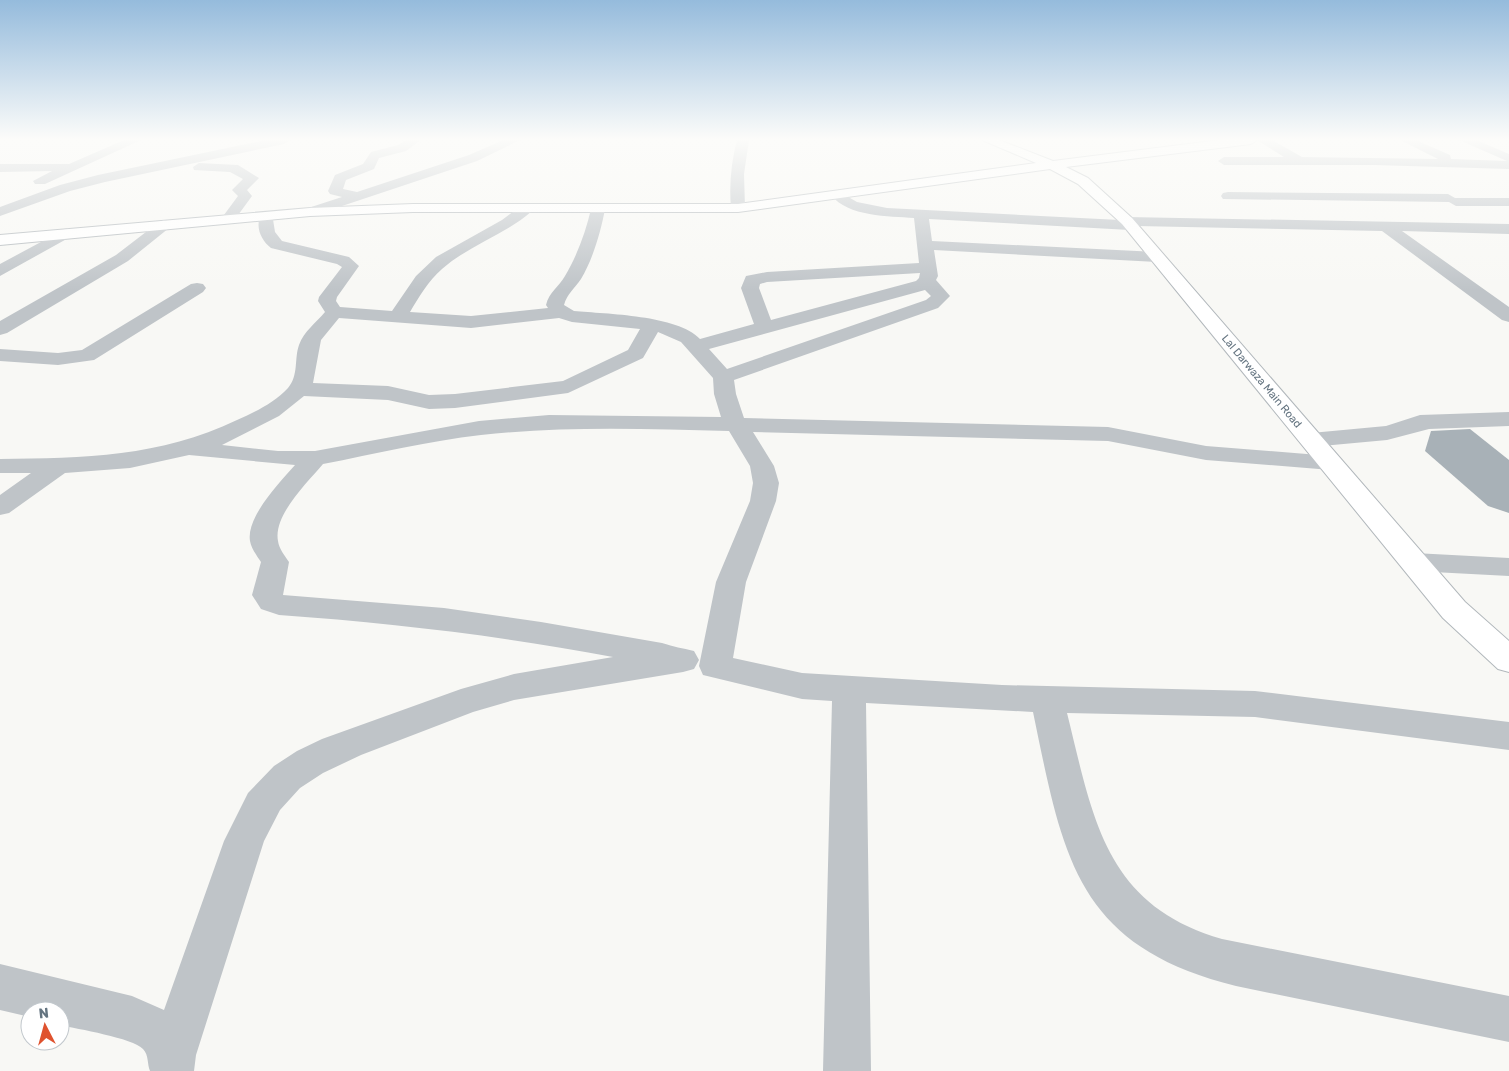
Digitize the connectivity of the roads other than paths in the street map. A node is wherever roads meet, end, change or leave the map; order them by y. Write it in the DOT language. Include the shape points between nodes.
graph roads {
  1 [pos="60,190"];
  2 [pos="238,190"];
  3 [pos="335,190"];
  4 [pos="375,190"];
  5 [pos="736,190"];
  6 [pos="873,190"];
  7 [pos="1093,190"];
  8 [pos="1260,190"];
  9 [pos="1343,190"];
  10 [pos="1436,190"];
  11 [pos="838,195"];
  12 [pos="356,196"];
  13 [pos="1228,196"];
  14 [pos="1267,196"];
  15 [pos="1355,197"];
  16 [pos="1452,200"];
  17 [pos="1509,202"];
  18 [pos="528,208"];
  19 [pos="598,208"];
  20 [pos="738,208"];
  21 [pos="0,212"];
  22 [pos="310,212"];
  23 [pos="921,215"];
  24 [pos="267,216"];
  25 [pos="228,219"];
  26 [pos="1128,223"];
  27 [pos="164,225"];
  28 [pos="1392,226"];
  29 [pos="1507,229"];
  30 [pos="66,233"];
  31 [pos="0,240"];
  32 [pos="925,245"];
  33 [pos="1157,257"];
  34 [pos="0,271"];
  35 [pos="928,275"];
  36 [pos="197,288"];
  37 [pos="334,312"];
  38 [pos="560,312"];
  39 [pos="1509,316"];
  40 [pos="397,318"];
  41 [pos="652,324"];
  42 [pos="765,328"];
  43 [pos="0,329"];
  44 [pos="696,346"];
  45 [pos="0,355"];
  46 [pos="723,377"];
  47 [pos="298,389"];
  48 [pos="1509,419"];
  49 [pos="735,424"];
  50 [pos="1311,440"];
  51 [pos="193,449"];
  52 [pos="315,458"];
  53 [pos="1331,463"];
  54 [pos="0,466"];
  55 [pos="58,466"];
  56 [pos="0,507"];
  57 [pos="1414,562"];
  58 [pos="1509,567"];
  59 [pos="1509,660"];
  60 [pos="699,663"];
  61 [pos="849,689"];
  62 [pos="1047,699"];
  63 [pos="1509,736"];
  64 [pos="0,987"];
  65 [pos="1509,1019"];
  66 [pos="172,1063"];
  67 [pos="847,1071"];
  1 -- 21 [label="street"];
  2 -- 25 [label="street" via="245,196"];
  3 -- 12 [label="street"];
  4 -- 12 [label="street"];
  5 -- 20 [label="street"];
  6 -- 11 [label="street"];
  7 -- 26 [label="street, Lal Darwaza Main Road"];
  8 -- 14 [label="street"];
  9 -- 15 [label="street"];
  10 -- 16 [label="street"];
  11 -- 20 [label="street"];
  11 -- 23 [label="street" via="867,209"];
  12 -- 22 [label="street"];
  13 -- 14 [label="street"];
  14 -- 15 [label="street"];
  15 -- 16 [label="street"];
  15 -- 28 [label="street"];
  16 -- 17 [label="street"];
  16 -- 29 [label="street"];
  18 -- 19 [label="street"];
  18 -- 22 [label="street"];
  18 -- 40 [label="street" via="515,219 441,260 427,273"];
  19 -- 20 [label="street"];
  19 -- 38 [label="street" via="595,224 573,278 557,297 555,305"];
  22 -- 24 [label="street"];
  23 -- 26 [label="street"];
  23 -- 32 [label="street"];
  24 -- 25 [label="street"];
  24 -- 37 [label="street" via="266,234 278,245 350,263 328,297"];
  25 -- 27 [label="street"];
  26 -- 28 [label="street"];
  26 -- 33 [label="street, Lal Darwaza Main Road"];
  27 -- 30 [label="street"];
  27 -- 43 [label="street" via="122,258"];
  28 -- 29 [label="street"];
  28 -- 39 [label="street"];
  30 -- 31 [label="street"];
  30 -- 34 [label="street"];
  32 -- 33 [label="street"];
  32 -- 35 [label="street"];
  33 -- 50 [label="street, Lal Darwaza Main Road"];
  35 -- 42 [label="street" via="913,289"];
  35 -- 42 [label="street" via="767,277 752,280 750,288"];
  35 -- 46 [label="street" via="940,296 932,304"];
  36 -- 45 [label="street" via="87,356 58,360"];
  37 -- 40 [label="street"];
  37 -- 47 [label="street" via="309,344 308,366"];
  38 -- 40 [label="street" via="471,322"];
  38 -- 41 [label="street"];
  41 -- 44 [label="street" via="688,338"];
  41 -- 47 [label="street" via="636,354 578,383 556,389 429,402 388,393"];
  42 -- 44 [label="street"];
  44 -- 46 [label="street"];
  46 -- 49 [label="street"];
  47 -- 51 [label="street" via="270,413"];
  48 -- 50 [label="street" via="1420,422 1386,433"];
  49 -- 52 [label="street" via="549,422 479,428"];
  49 -- 53 [label="street" via="1108,434 1206,453"];
  49 -- 60 [label="street" via="762,466 766,483 763,501"];
  50 -- 53 [label="street, Lal Darwaza Main Road"];
  51 -- 52 [label="street" via="278,458"];
  51 -- 55 [label="street" via="109,464"];
  52 -- 60 [label="street" via="280,501 265,527 264,540 275,562 267,595 272,602 475,623"];
  53 -- 57 [label="street, Lal Darwaza Main Road"];
  54 -- 55 [label="street"];
  55 -- 56 [label="street"];
  57 -- 58 [label="street"];
  57 -- 59 [label="street, Lal Darwaza Main Road" via="1454,610"];
  60 -- 61 [label="street" via="802,686"];
  60 -- 66 [label="street" via="570,676 512,688 452,705 335,750 298,768 276,786 258,810 244,841"];
  61 -- 62 [label="street"];
  61 -- 67 [label="street"];
  62 -- 63 [label="street" via="1255,704"];
  62 -- 65 [label="street" via="1078,831 1108,888 1136,918 1166,938 1209,956"];
  64 -- 66 [label="street" via="132,1019 160,1032"];
}
